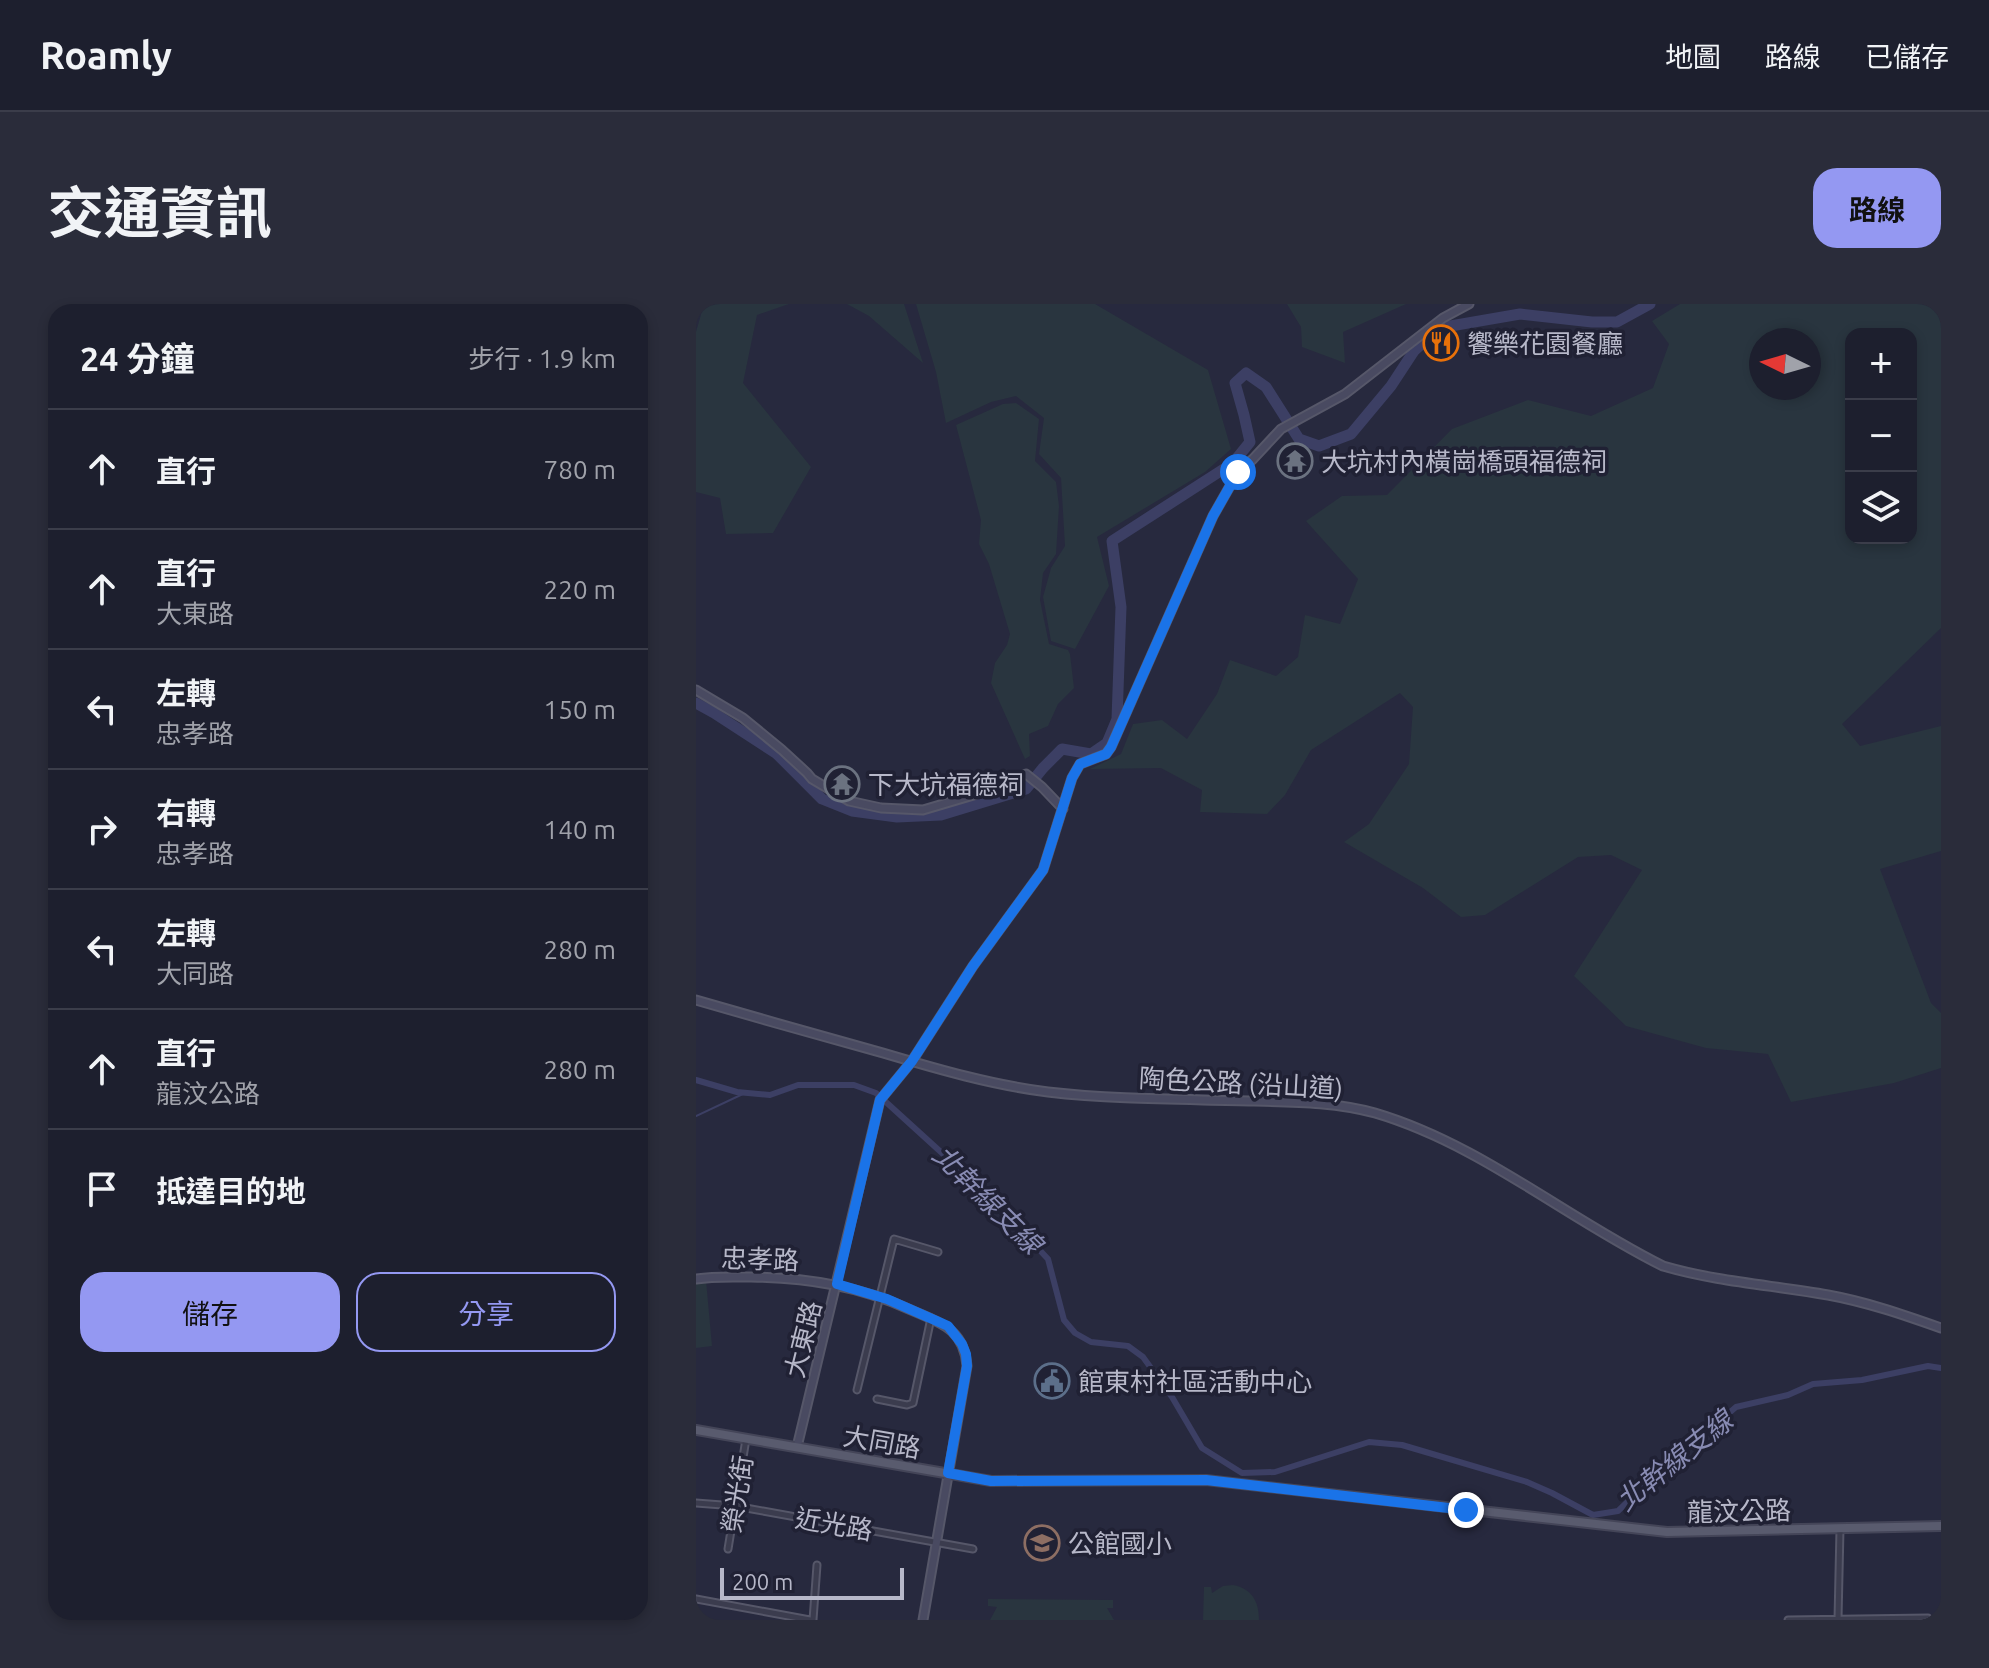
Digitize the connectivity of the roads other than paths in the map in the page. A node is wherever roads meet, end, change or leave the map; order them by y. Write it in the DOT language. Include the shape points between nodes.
graph roads {
  1 [pos="1469,304"];
  2 [pos="696,690"];
  3 [pos="1063,809"];
  4 [pos="696,1000"];
  5 [pos="912,1061"];
  6 [pos="938,1252"];
  7 [pos="696,1279"];
  8 [pos="837,1284"];
  9 [pos="880,1296"];
  10 [pos="931,1318"];
  11 [pos="1941,1328"];
  12 [pos="857,1390"];
  13 [pos="877,1399"];
  14 [pos="696,1430"];
  15 [pos="746,1438"];
  16 [pos="797,1447"];
  17 [pos="948,1473"];
  18 [pos="1206,1480"];
  19 [pos="696,1503"];
  20 [pos="735,1506"];
  21 [pos="1941,1526"];
  22 [pos="1840,1528"];
  23 [pos="936,1543"];
  24 [pos="728,1549"];
  25 [pos="973,1549"];
  26 [pos="817,1565"];
  27 [pos="696,1599"];
  28 [pos="1838,1619"];
  29 [pos="812,1620"];
  30 [pos="923,1620"];
  31 [pos="1788,1620"];
  32 [pos="1928,1620"];
  1 -- 3 [label="street" via="1345,394 1281,429 1238,472 1111,747 1080,764"];
  2 -- 3 [label="street" via="743,718 812,779 849,801 923,810 1004,786 1026,774"];
  3 -- 5 [label="street" via="1043,870"];
  4 -- 5 [label="street, 陶色公路 (沿山道)"];
  5 -- 8 [label="street, 大東路" via="880,1100"];
  5 -- 11 [label="street, 陶色公路 (沿山道)" via="1046,1092 1302,1102 1374,1113 1459,1147 1663,1266 1828,1295"];
  6 -- 9 [label="street" via="894,1239"];
  7 -- 8 [label="street, 忠孝路" via="790,1278"];
  8 -- 9 [label="street, 忠孝路"];
  8 -- 16 [label="street, 大東路"];
  9 -- 10 [label="street, 忠孝路"];
  9 -- 12 [label="street"];
  10 -- 13 [label="street" via="913,1403"];
  10 -- 17 [label="street, 忠孝路" via="948,1326 966,1354"];
  14 -- 15 [label="main road, 大同路"];
  15 -- 16 [label="main road, 大同路"];
  15 -- 20 [label="street, 榮光街"];
  16 -- 17 [label="main road, 大同路"];
  17 -- 18 [label="main road, 大同路" via="991,1481"];
  17 -- 23 [label="street, 忠孝路"];
  18 -- 22 [label="main road, 龍汶公路" via="1667,1532"];
  19 -- 20 [label="street, 近光路"];
  20 -- 23 [label="street, 近光路"];
  20 -- 24 [label="street, 榮光街"];
  21 -- 22 [label="main road, 龍汶公路"];
  22 -- 28 [label="street"];
  23 -- 25 [label="street, 近光路"];
  23 -- 30 [label="street, 忠孝路"];
  26 -- 29 [label="street"];
  27 -- 29 [label="street"];
  28 -- 31 [label="street"];
  28 -- 32 [label="street"];
}
